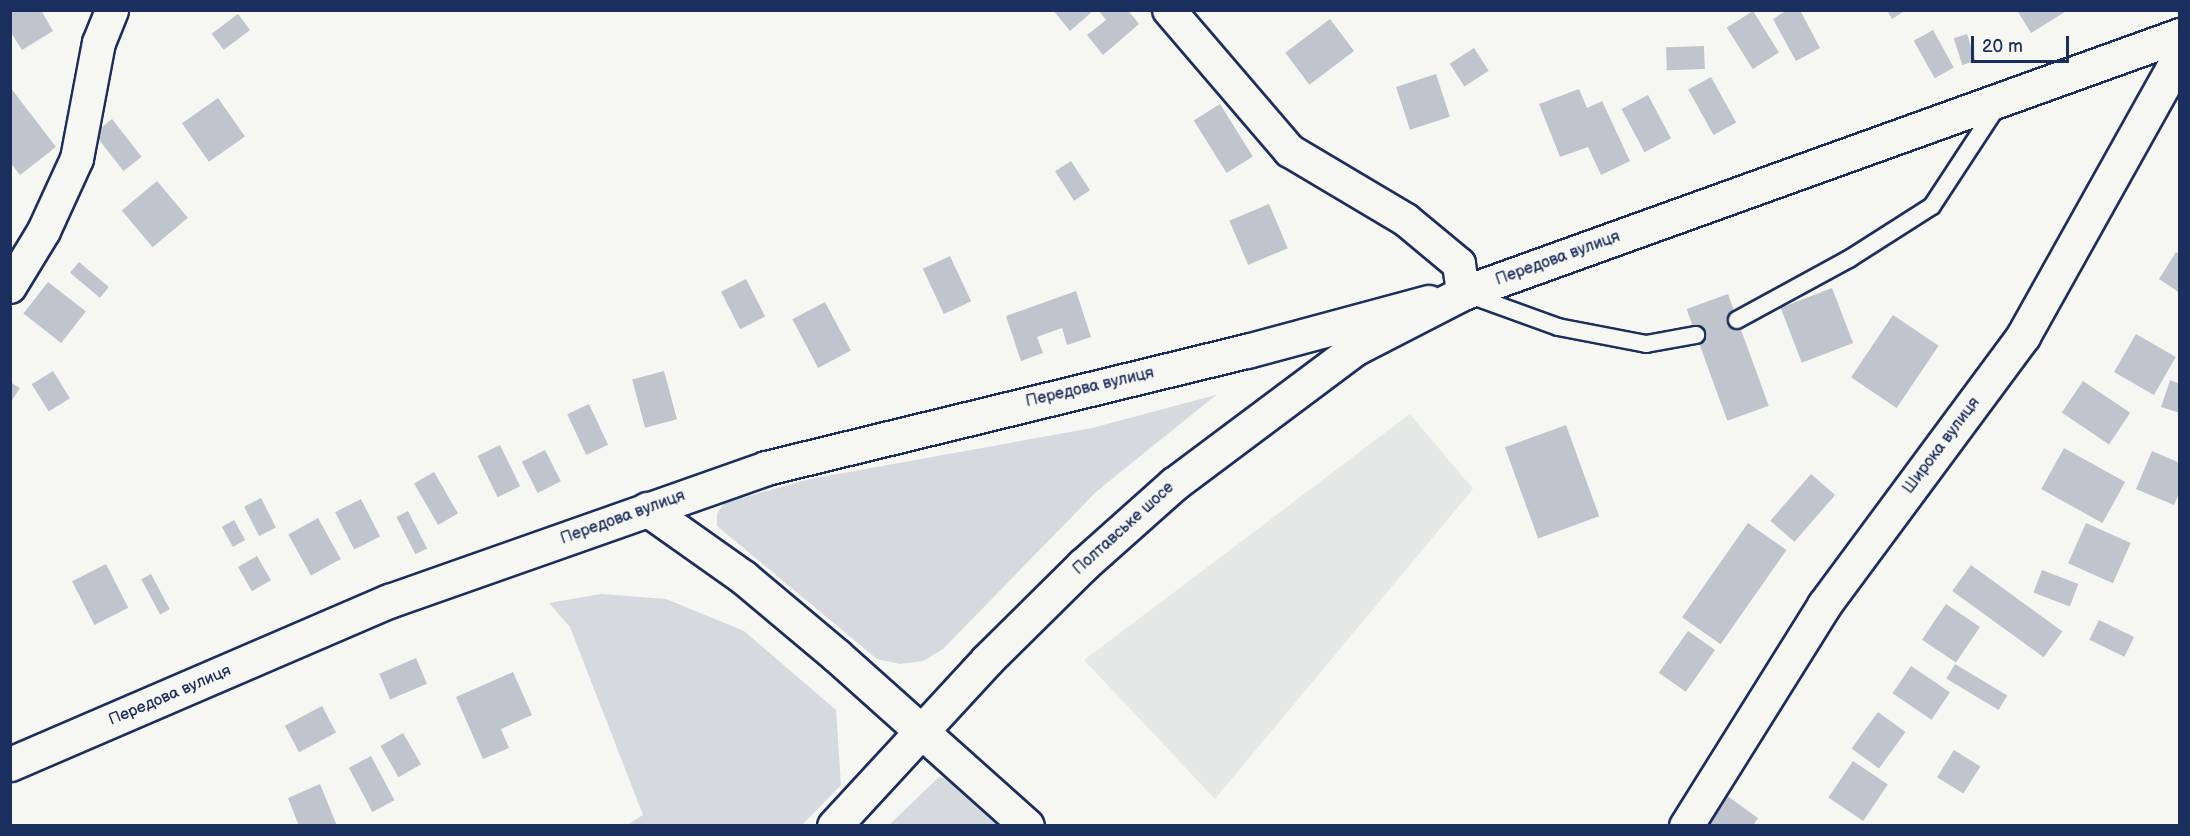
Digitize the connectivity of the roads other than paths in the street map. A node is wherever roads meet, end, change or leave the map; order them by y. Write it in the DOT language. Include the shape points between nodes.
graph roads {
  1 [pos="112,10"];
  2 [pos="1169,10"];
  3 [pos="2180,35"];
  4 [pos="2180,55"];
  5 [pos="2002,99"];
  6 [pos="10,286"];
  7 [pos="1463,293"];
  8 [pos="1737,320"];
  9 [pos="1696,335"];
  10 [pos="647,509"];
  11 [pos="920,733"];
  12 [pos="10,764"];
  13 [pos="834,825"];
  14 [pos="1027,825"];
  15 [pos="1686,825"];
  1 -- 6 [label="street" via="99,43 77,159 44,231"];
  2 -- 7 [label="street" via="1290,152 1406,220 1459,264"];
  3 -- 5 [label="main road, Передова вулиця"];
  4 -- 15 [label="main road, Широка вулиця" via="2023,336 1824,604"];
  5 -- 7 [label="main road, Передова вулиця"];
  5 -- 8 [label="lane" via="1932,206 1849,259"];
  7 -- 9 [label="lane" via="1558,327 1646,344"];
  7 -- 10 [label="main road, Передова вулиця" via="1247,351 852,444 766,468"];
  7 -- 11 [label="main road, Полтавське шосе" via="1356,348 1174,484 1003,644"];
  10 -- 11 [label="main road" via="743,577"];
  10 -- 12 [label="main road, Передова вулиця" via="389,601"];
  11 -- 13 [label="main road, Полтавське шосе"];
  11 -- 14 [label="main road"];
}
